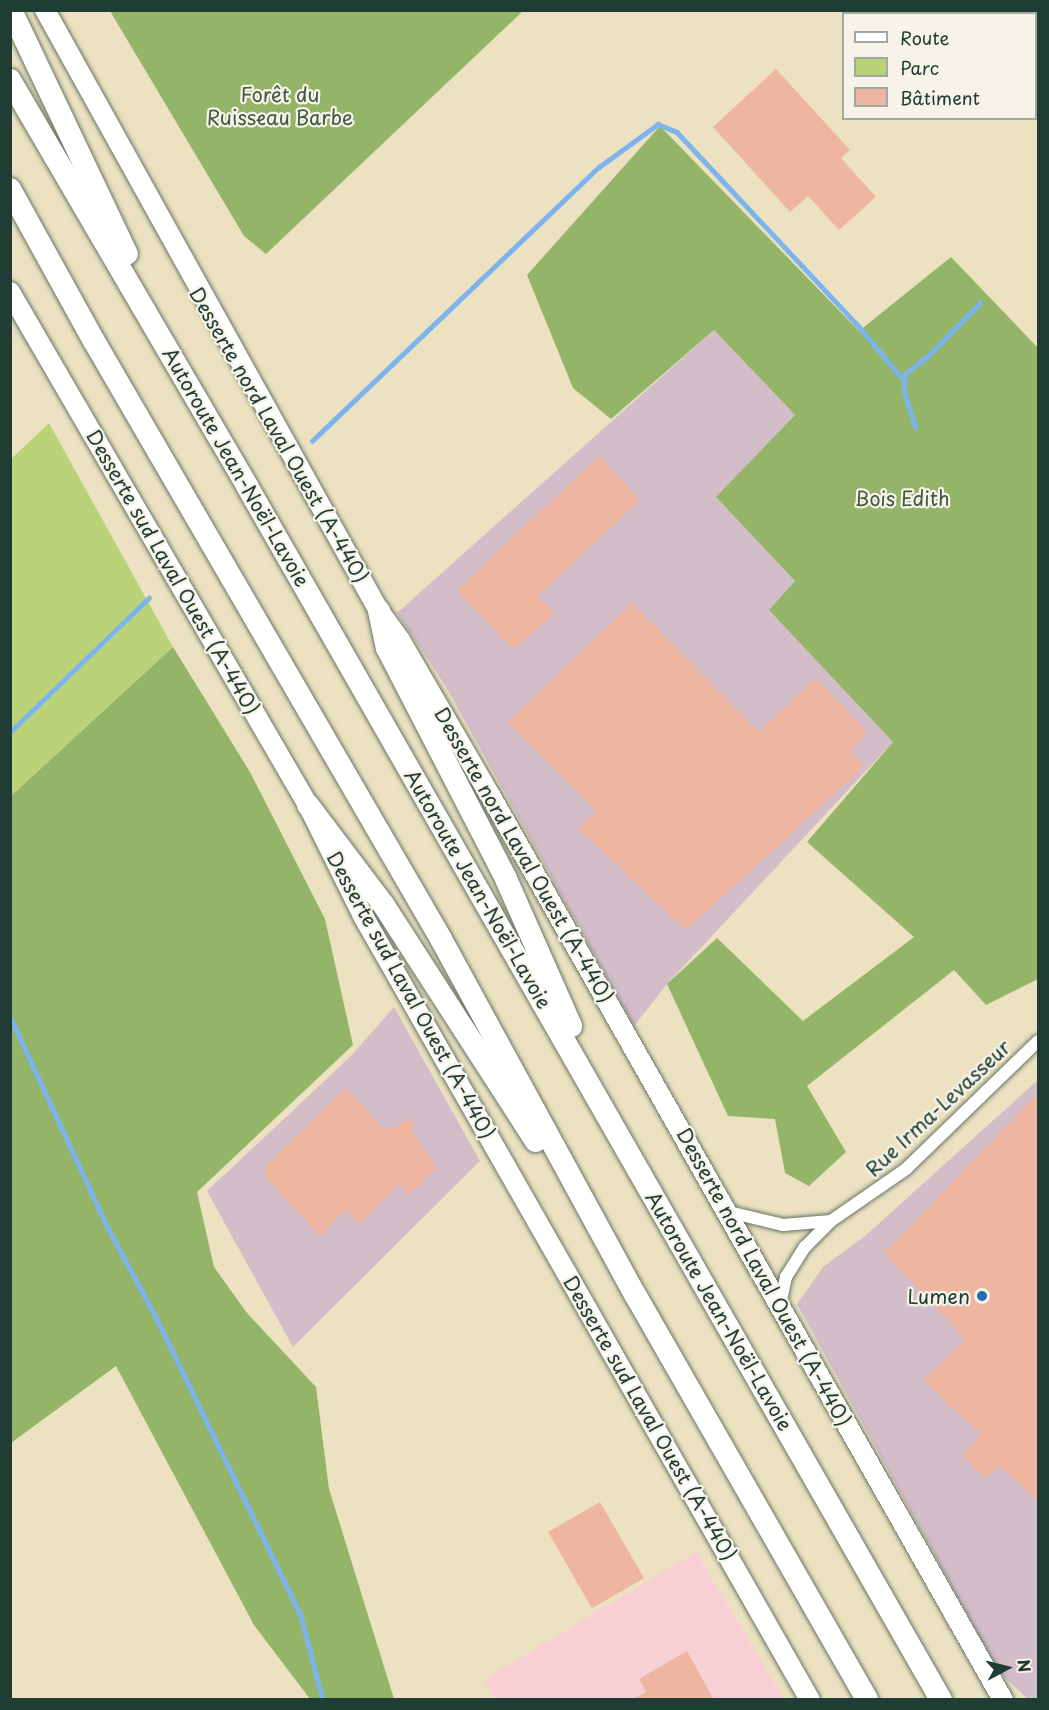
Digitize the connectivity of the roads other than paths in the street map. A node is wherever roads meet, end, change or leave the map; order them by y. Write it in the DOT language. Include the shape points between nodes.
graph roads {
  1 [pos="11,10"];
  2 [pos="45,10"];
  3 [pos="10,80"];
  4 [pos="10,189"];
  5 [pos="10,220"];
  6 [pos="10,292"];
  7 [pos="94,341"];
  8 [pos="173,356"];
  9 [pos="379,611"];
  10 [pos="308,805"];
  11 [pos="1038,1041"];
  12 [pos="620,1137"];
  13 [pos="729,1212"];
  14 [pos="831,1221"];
  15 [pos="636,1296"];
  16 [pos="780,1305"];
  17 [pos="810,1700"];
  18 [pos="867,1700"];
  19 [pos="941,1700"];
  20 [pos="1003,1700"];
  1 -- 8 [label="highway"];
  2 -- 9 [label="main road, Desserte nord Laval Ouest (A-440)"];
  3 -- 8 [label="highway, Autoroute Jean-Noël-Lavoie"];
  4 -- 7 [label="highway"];
  5 -- 7 [label="highway"];
  6 -- 10 [label="main road, Desserte sud Laval Ouest (A-440)"];
  7 -- 15 [label="highway" via="441,939"];
  8 -- 12 [label="highway, Autoroute Jean-Noël-Lavoie"];
  9 -- 12 [label="highway" via="387,648 506,879"];
  9 -- 13 [label="main road, Desserte nord Laval Ouest (A-440)" via="432,694"];
  10 -- 15 [label="highway" via="383,903"];
  10 -- 17 [label="main road, Desserte sud Laval Ouest (A-440)" via="363,916"];
  11 -- 14 [label="street, Rue Irma-Levasseur" via="906,1169"];
  12 -- 19 [label="highway, Autoroute Jean-Noël-Lavoie"];
  13 -- 14 [label="street, Rue Irma-Levasseur" via="783,1225"];
  13 -- 16 [label="main road, Desserte nord Laval Ouest (A-440)"];
  14 -- 16 [label="street, Rue Irma-Levasseur" via="796,1259"];
  15 -- 18 [label="highway"];
  16 -- 20 [label="main road, Desserte nord Laval Ouest (A-440)"];
}
